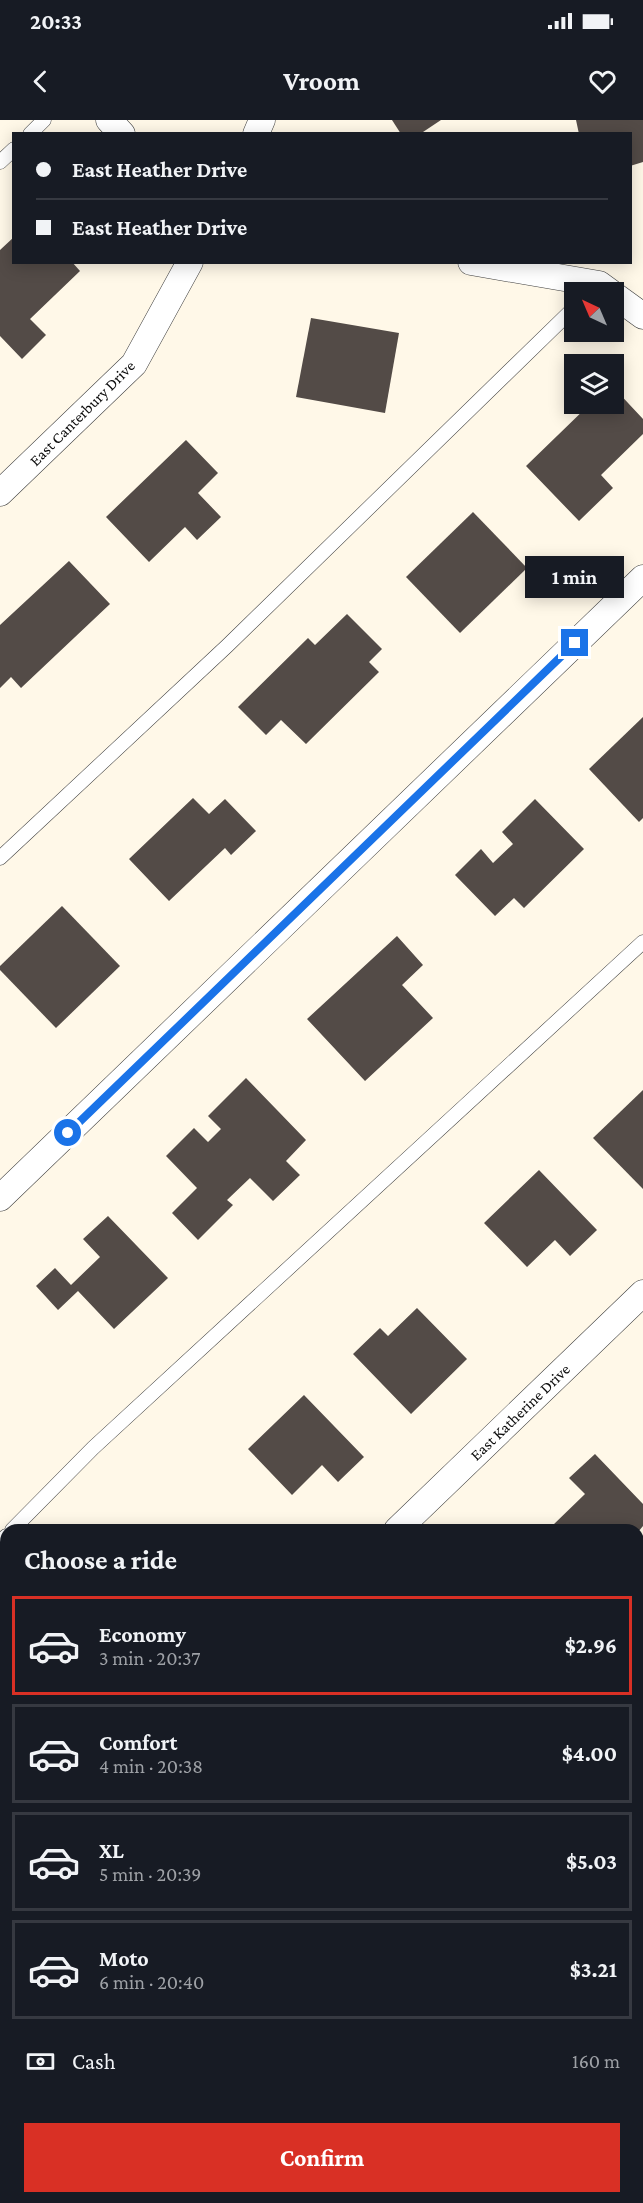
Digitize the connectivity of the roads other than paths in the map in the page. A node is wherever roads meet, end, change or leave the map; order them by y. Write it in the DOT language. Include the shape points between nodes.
graph roads {
  1 [pos="44,120"];
  2 [pos="109,120"];
  3 [pos="32,132"];
  4 [pos="120,132"];
  5 [pos="12,151"];
  6 [pos="0,162"];
  7 [pos="189,264"];
  8 [pos="480,264"];
  9 [pos="564,282"];
  10 [pos="624,304"];
  11 [pos="643,316"];
  12 [pos="564,318"];
  13 [pos="0,494"];
  14 [pos="643,578"];
  15 [pos="0,858"];
  16 [pos="643,942"];
  17 [pos="0,1198"];
  18 [pos="643,1293"];
  19 [pos="18,1524"];
  20 [pos="403,1524"];
  1 -- 3 [label="lane"];
  2 -- 4 [label="street"];
  5 -- 6 [label="lane"];
  7 -- 13 [label="street, East Canterbury Drive" via="134,364"];
  8 -- 9 [label="street"];
  10 -- 11 [label="street"];
  12 -- 15 [label="lane" via="227,646"];
  14 -- 17 [label="street"];
  16 -- 19 [label="lane" via="93,1448"];
  18 -- 20 [label="street, East Katherine Drive"];
}
